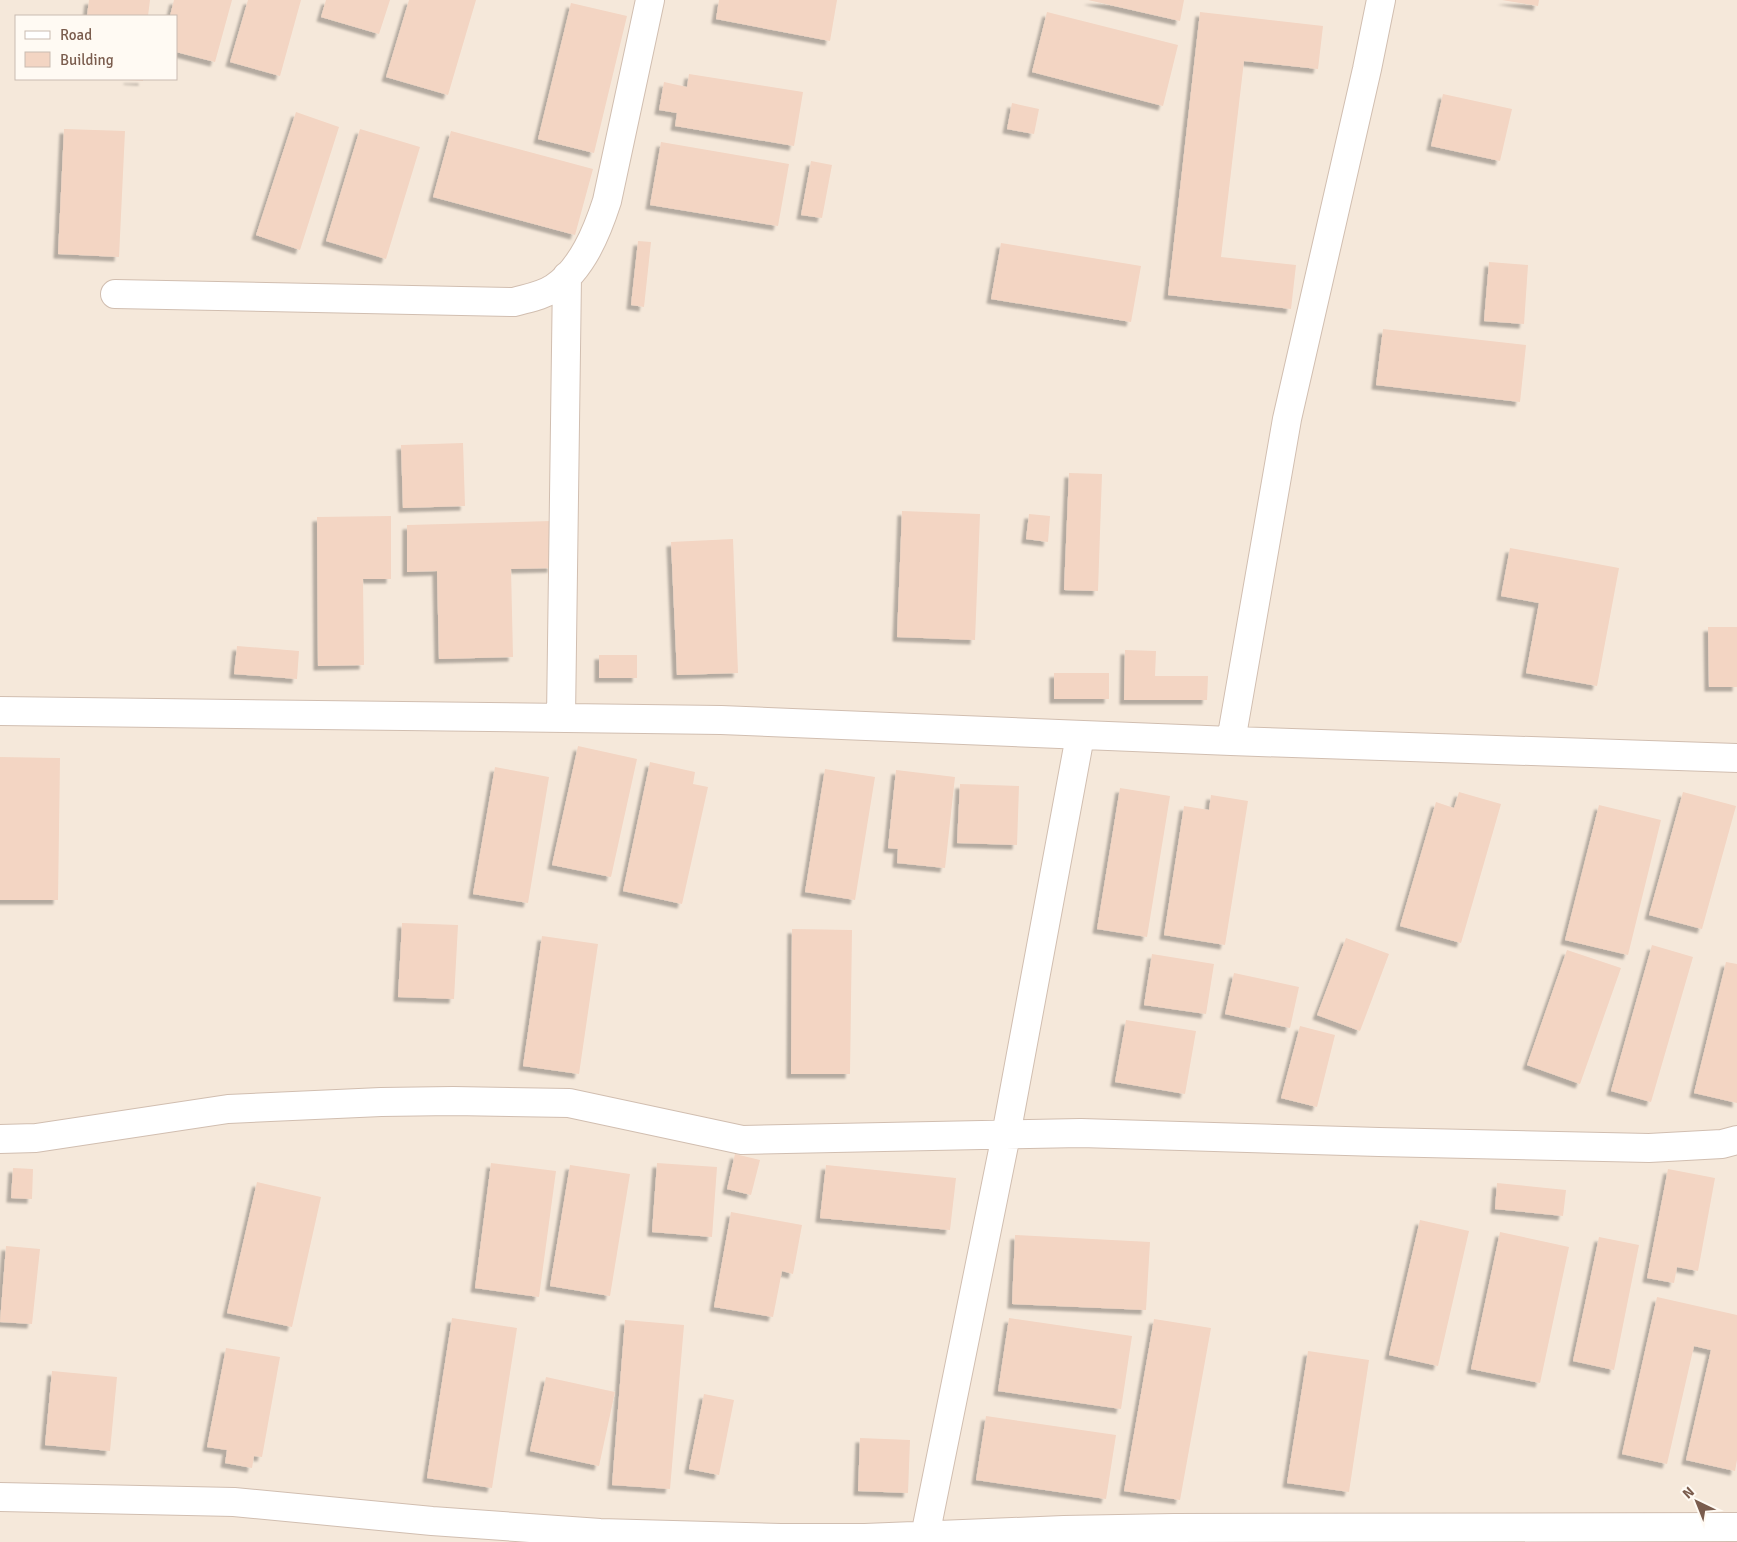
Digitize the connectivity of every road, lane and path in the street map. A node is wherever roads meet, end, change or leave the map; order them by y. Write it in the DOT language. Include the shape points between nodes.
graph roads {
  1 [pos="650,0"];
  2 [pos="1381,0"];
  3 [pos="567,276"];
  4 [pos="115,294"];
  5 [pos="0,711"];
  6 [pos="560,718"];
  7 [pos="1080,736"];
  8 [pos="1230,742"];
  9 [pos="1737,758"];
  10 [pos="1006,1134"];
  11 [pos="0,1139"];
  12 [pos="1737,1140"];
  13 [pos="0,1498"];
  14 [pos="1737,1527"];
  15 [pos="925,1536"];
  1 -- 3 [label="street" via="598,231"];
  2 -- 8 [label="street" via="1287,419"];
  3 -- 4 [label="street" via="554,288 514,302"];
  3 -- 6 [label="street"];
  5 -- 6 [label="street"];
  6 -- 7 [label="street" via="721,720"];
  7 -- 8 [label="street"];
  7 -- 10 [label="street"];
  8 -- 9 [label="street"];
  10 -- 11 [label="street" via="742,1140 569,1103 453,1101 228,1109 36,1138"];
  10 -- 12 [label="street" via="1081,1133 1649,1148 1722,1144"];
  10 -- 15 [label="street"];
  13 -- 15 [label="street" via="234,1502 600,1533 781,1538"];
  14 -- 15 [label="street" via="1174,1528"];
}
